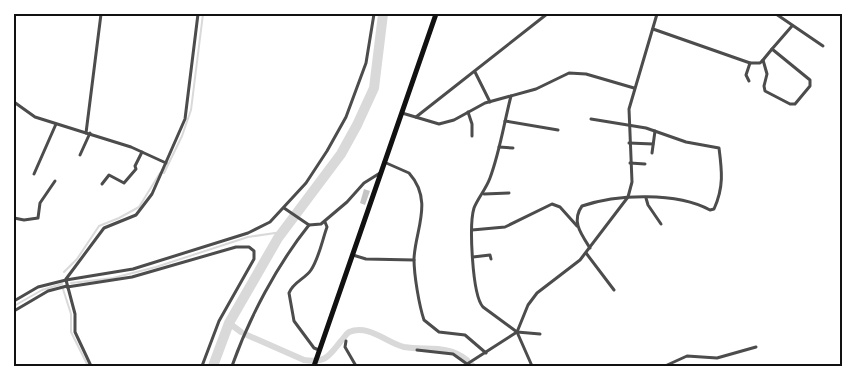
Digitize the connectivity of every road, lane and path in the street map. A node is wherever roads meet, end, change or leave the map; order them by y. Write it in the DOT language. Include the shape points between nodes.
graph roads {
  1 [pos="101,14"];
  2 [pos="198,14"];
  3 [pos="374,14"];
  4 [pos="436,14"];
  5 [pos="547,14"];
  6 [pos="657,14"];
  7 [pos="776,14"];
  8 [pos="792,26"];
  9 [pos="653,29"];
  10 [pos="823,46"];
  11 [pos="772,49"];
  12 [pos="763,60"];
  13 [pos="750,63"];
  14 [pos="474,72"];
  15 [pos="749,81"];
  16 [pos="634,88"];
  17 [pos="511,96"];
  18 [pos="14,102"];
  19 [pos="490,102"];
  20 [pos="468,112"];
  21 [pos="402,113"];
  22 [pos="416,118"];
  23 [pos="591,119"];
  24 [pos="505,121"];
  25 [pos="56,124"];
  26 [pos="628,126"];
  27 [pos="558,130"];
  28 [pos="655,131"];
  29 [pos="88,133"];
  30 [pos="472,136"];
  31 [pos="629,144"];
  32 [pos="653,144"];
  33 [pos="499,147"];
  34 [pos="513,148"];
  35 [pos="142,152"];
  36 [pos="652,153"];
  37 [pos="80,155"];
  38 [pos="384,162"];
  39 [pos="166,163"];
  40 [pos="630,163"];
  41 [pos="645,164"];
  42 [pos="380,173"];
  43 [pos="34,174"];
  44 [pos="55,180"];
  45 [pos="102,184"];
  46 [pos="509,193"];
  47 [pos="484,194"];
  48 [pos="628,197"];
  49 [pos="646,198"];
  50 [pos="284,208"];
  51 [pos="14,218"];
  52 [pos="325,222"];
  53 [pos="309,224"];
  54 [pos="662,224"];
  55 [pos="578,226"];
  56 [pos="472,230"];
  57 [pos="590,248"];
  58 [pos="586,253"];
  59 [pos="352,254"];
  60 [pos="474,257"];
  61 [pos="491,259"];
  62 [pos="414,260"];
  63 [pos="66,280"];
  64 [pos="67,287"];
  65 [pos="614,290"];
  66 [pos="14,301"];
  67 [pos="14,311"];
  68 [pos="517,332"];
  69 [pos="540,334"];
  70 [pos="346,341"];
  71 [pos="756,347"];
  72 [pos="319,350"];
  73 [pos="417,350"];
  74 [pos="486,353"];
  75 [pos="466,365"];
  76 [pos="92,366"];
  77 [pos="202,366"];
  78 [pos="232,366"];
  79 [pos="314,366"];
  80 [pos="356,366"];
  81 [pos="531,366"];
  82 [pos="665,366"];
  1 -- 29 [label="street"];
  2 -- 39 [label="street" via="185,119"];
  3 -- 50 [label="street" via="366,63 346,117 319,164"];
  4 -- 21 [label="main road"];
  5 -- 14 [label="street"];
  6 -- 9 [label="street"];
  7 -- 8 [label="street"];
  8 -- 10 [label="street"];
  8 -- 11 [label="street"];
  9 -- 13 [label="street"];
  9 -- 16 [label="street"];
  11 -- 12 [label="street"];
  11 -- 12 [label="street" via="810,80 810,86 795,104 765,91 767,74"];
  12 -- 13 [label="street"];
  13 -- 15 [label="street" via="746,75"];
  14 -- 19 [label="street"];
  14 -- 22 [label="street"];
  16 -- 17 [label="street" via="586,74 569,73 536,89"];
  16 -- 26 [label="street"];
  17 -- 19 [label="street"];
  17 -- 24 [label="street"];
  18 -- 25 [label="street" via="36,117"];
  19 -- 20 [label="street"];
  20 -- 22 [label="street" via="439,124"];
  20 -- 30 [label="street"];
  21 -- 22 [label="street"];
  21 -- 38 [label="main road"];
  23 -- 26 [label="street"];
  24 -- 27 [label="street"];
  24 -- 33 [label="street"];
  25 -- 29 [label="street"];
  25 -- 43 [label="street"];
  26 -- 28 [label="street"];
  26 -- 31 [label="street"];
  28 -- 32 [label="street"];
  28 -- 49 [label="street" via="686,142 719,148 723,182 714,209 710,210 697,203"];
  29 -- 35 [label="street"];
  29 -- 37 [label="street"];
  31 -- 32 [label="street"];
  31 -- 40 [label="street"];
  32 -- 36 [label="street"];
  33 -- 34 [label="street"];
  33 -- 47 [label="street"];
  35 -- 39 [label="street"];
  35 -- 45 [label="street" via="136,169 124,183 109,175"];
  38 -- 42 [label="main road"];
  38 -- 62 [label="street" via="408,172 418,188 422,220"];
  39 -- 63 [label="street" via="144,207 136,215 104,228"];
  40 -- 41 [label="street"];
  40 -- 48 [label="street" via="632,182"];
  42 -- 52 [label="street" via="364,183"];
  42 -- 59 [label="main road"];
  44 -- 51 [label="street" via="40,203 38,218"];
  46 -- 47 [label="street"];
  47 -- 56 [label="street" via="474,208"];
  48 -- 49 [label="street"];
  48 -- 55 [label="street" via="582,206 577,212"];
  48 -- 57 [label="street"];
  49 -- 54 [label="street"];
  50 -- 53 [label="street"];
  50 -- 63 [label="street" via="259,228 209,246 113,273"];
  52 -- 53 [label="street"];
  52 -- 72 [label="street" via="327,227 314,265 289,293 294,321"];
  53 -- 78 [label="street" via="265,292"];
  55 -- 56 [label="street" via="560,206 552,204 505,227"];
  55 -- 57 [label="street"];
  56 -- 60 [label="street"];
  57 -- 58 [label="street"];
  58 -- 65 [label="street"];
  58 -- 68 [label="street" via="528,304"];
  59 -- 62 [label="street" via="366,259"];
  59 -- 72 [label="main road"];
  60 -- 61 [label="street" via="490,254"];
  60 -- 68 [label="street" via="480,304"];
  62 -- 74 [label="street" via="422,312 427,324 439,332 465,335"];
  63 -- 64 [label="street"];
  63 -- 66 [label="street" via="38,287"];
  64 -- 67 [label="street" via="48,291"];
  64 -- 76 [label="street" via="75,314 75,332"];
  64 -- 77 [label="street" via="132,277 236,247 252,248 254,259 218,321"];
  68 -- 69 [label="street"];
  68 -- 74 [label="street"];
  68 -- 81 [label="street"];
  70 -- 80 [label="street" via="345,348"];
  71 -- 82 [label="street" via="728,356 687,356"];
  72 -- 79 [label="main road"];
  73 -- 75 [label="street" via="453,354"];
  74 -- 75 [label="street"];
}
